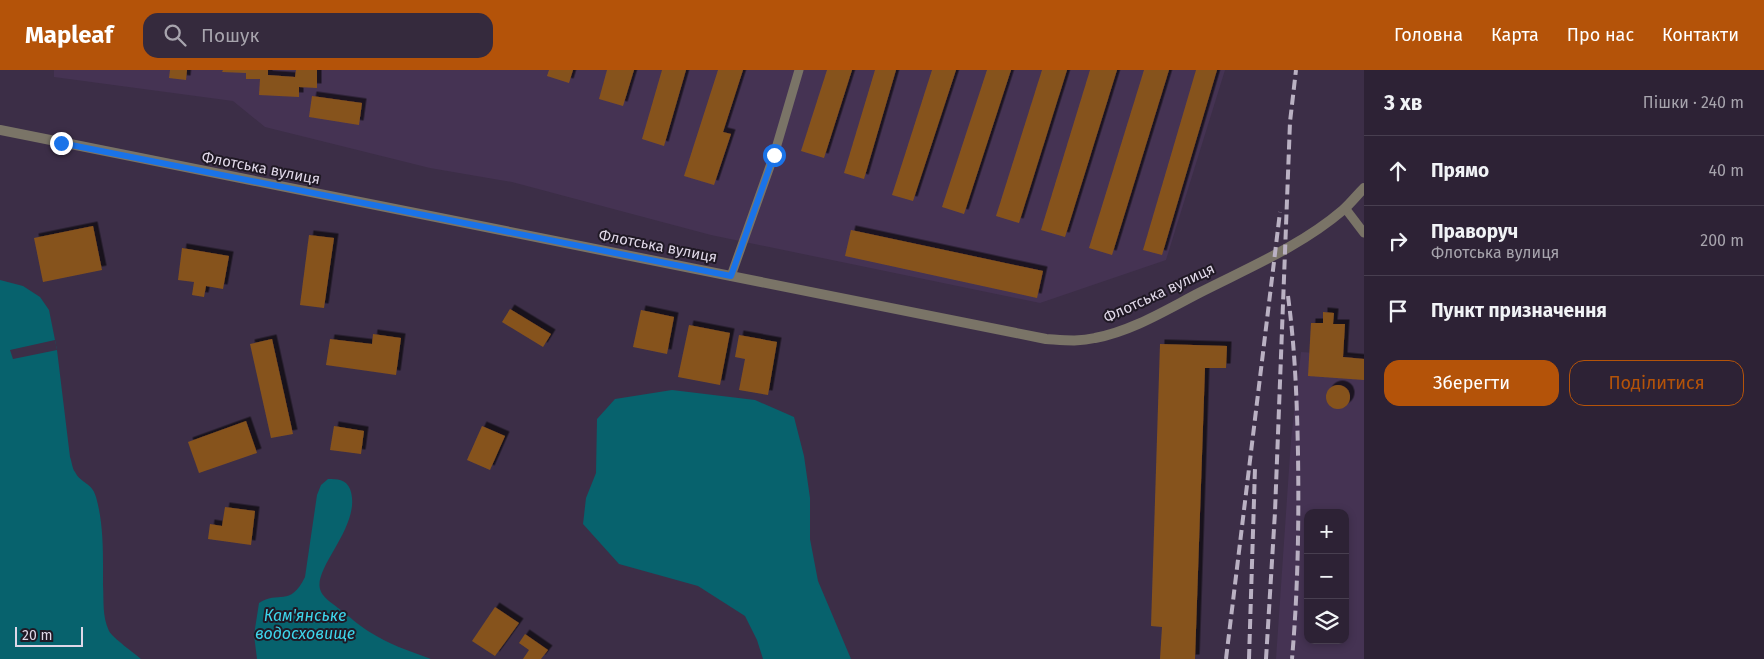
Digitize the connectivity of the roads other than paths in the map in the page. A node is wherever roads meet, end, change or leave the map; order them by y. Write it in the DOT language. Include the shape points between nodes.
graph roads {
  1 [pos="800,70"];
  2 [pos="0,130"];
  3 [pos="1364,188"];
  4 [pos="1345,208"];
  5 [pos="1364,233"];
  6 [pos="731,276"];
  1 -- 6 [label="lane"];
  2 -- 6 [label="street, Флотська вулиця"];
  3 -- 4 [label="street, Флотська вулиця"];
  4 -- 5 [label="lane"];
  4 -- 6 [label="street, Флотська вулиця" via="1311,234 1151,317 1114,333 1076,341 1046,339"];
}
